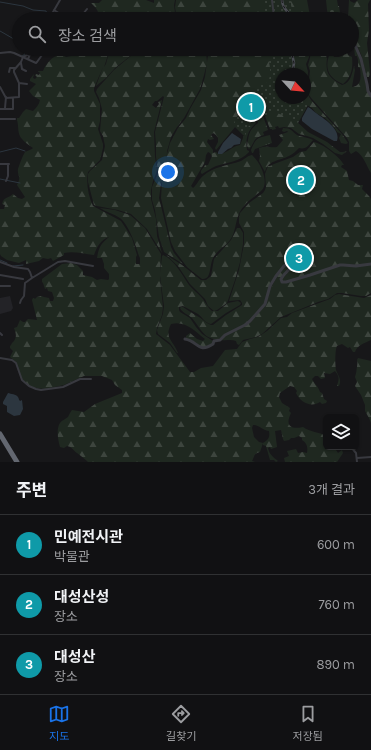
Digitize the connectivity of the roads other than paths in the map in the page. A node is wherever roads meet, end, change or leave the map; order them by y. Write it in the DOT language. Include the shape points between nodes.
graph roads {
  1 [pos="60,0"];
  2 [pos="272,0"];
  3 [pos="87,9"];
  4 [pos="54,10"];
  5 [pos="57,12"];
  6 [pos="85,12"];
  7 [pos="273,12"];
  8 [pos="0,53"];
  9 [pos="12,53"];
  10 [pos="359,54"];
  11 [pos="30,56"];
  12 [pos="42,56"];
  13 [pos="23,57"];
  14 [pos="28,60"];
  15 [pos="21,62"];
  16 [pos="15,68"];
  17 [pos="26,71"];
  18 [pos="9,72"];
  19 [pos="19,83"];
  20 [pos="27,84"];
  21 [pos="0,87"];
  22 [pos="1,91"];
  23 [pos="371,96"];
  24 [pos="6,97"];
  25 [pos="13,98"];
  26 [pos="0,109"];
  27 [pos="5,109"];
  28 [pos="0,119"];
  29 [pos="15,119"];
  30 [pos="0,164"];
  31 [pos="6,182"];
  32 [pos="0,262"];
  33 [pos="371,264"];
  34 [pos="93,266"];
  35 [pos="0,275"];
  36 [pos="32,278"];
  37 [pos="23,280"];
  38 [pos="0,286"];
  39 [pos="10,286"];
  40 [pos="20,303"];
  41 [pos="185,339"];
  42 [pos="0,358"];
  43 [pos="90,379"];
  44 [pos="0,435"];
  45 [pos="354,450"];
  46 [pos="371,457"];
  47 [pos="357,458"];
  48 [pos="16,462"];
  49 [pos="357,462"];
  1 -- 4 [label="street"];
  2 -- 7 [label="street"];
  3 -- 6 [label="street"];
  4 -- 5 [label="street"];
  8 -- 9 [label="street"];
  10 -- 23 [label="street"];
  11 -- 14 [label="street"];
  12 -- 14 [label="street" via="37,63"];
  13 -- 14 [label="street"];
  13 -- 15 [label="street"];
  15 -- 16 [label="street"];
  15 -- 17 [label="street" via="22,69"];
  16 -- 18 [label="street" via="10,68"];
  16 -- 19 [label="street"];
  19 -- 20 [label="street"];
  19 -- 25 [label="street" via="19,97"];
  21 -- 22 [label="street"];
  22 -- 24 [label="street"];
  24 -- 25 [label="street"];
  24 -- 27 [label="street"];
  25 -- 27 [label="street" via="13,109"];
  26 -- 27 [label="street"];
  28 -- 29 [label="street"];
  30 -- 31 [label="street" via="8,164"];
  32 -- 36 [label="street" via="28,269"];
  33 -- 41 [label="street" via="340,265 310,276 282,282 283,276 303,259 300,254 276,276 265,304 245,325 206,348"];
  34 -- 36 [label="street" via="58,262"];
  35 -- 37 [label="street"];
  36 -- 40 [label="street" via="25,283 24,296"];
  38 -- 39 [label="street"];
  42 -- 43 [label="street" via="16,363 22,380 26,385 36,389 62,387 80,379"];
  44 -- 48 [label="highway"];
  45 -- 47 [label="street"];
  46 -- 47 [label="street"];
  47 -- 49 [label="street"];
}
